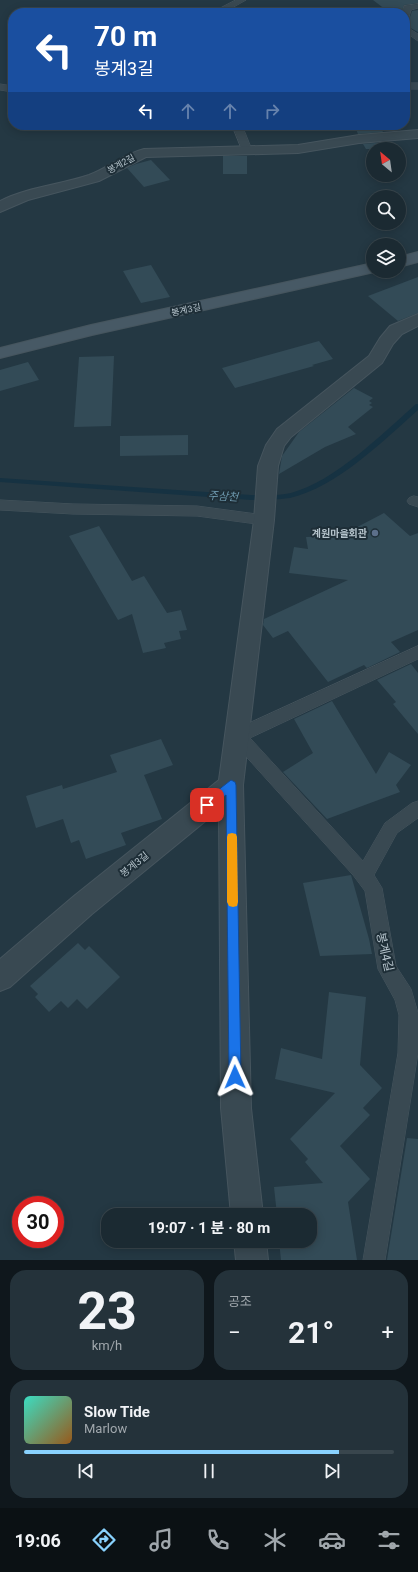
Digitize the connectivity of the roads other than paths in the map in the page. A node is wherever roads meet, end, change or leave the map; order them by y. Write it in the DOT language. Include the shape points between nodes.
graph roads {
  1 [pos="242,0"];
  2 [pos="401,1"];
  3 [pos="418,6"];
  4 [pos="225,8"];
  5 [pos="407,8"];
  6 [pos="410,32"];
  7 [pos="418,38"];
  8 [pos="239,130"];
  9 [pos="415,138"];
  10 [pos="247,150"];
  11 [pos="0,207"];
  12 [pos="418,257"];
  13 [pos="406,260"];
  14 [pos="366,270"];
  15 [pos="418,319"];
  16 [pos="0,354"];
  17 [pos="0,505"];
  18 [pos="264,516"];
  19 [pos="418,652"];
  20 [pos="238,736"];
  21 [pos="231,785"];
  22 [pos="418,808"];
  23 [pos="364,875"];
  24 [pos="0,977"];
  25 [pos="246,1208"];
  26 [pos="251,1248"];
  27 [pos="252,1260"];
  28 [pos="374,1260"];
  1 -- 4 [label="lane"];
  2 -- 5 [label="lane"];
  3 -- 5 [label="lane"];
  6 -- 7 [label="lane"];
  8 -- 10 [label="lane"];
  9 -- 10 [label="street, 봉계2길" via="358,139 298,149"];
  10 -- 11 [label="street, 봉계2길" via="144,153 96,177 25,195"];
  12 -- 13 [label="street"];
  14 -- 16 [label="street, 봉계3길" via="91,330"];
  15 -- 18 [label="street" via="396,330 376,359 284,433 272,450 268,466"];
  17 -- 18 [label="lane" via="197,511"];
  18 -- 20 [label="street"];
  19 -- 20 [label="lane"];
  20 -- 21 [label="street"];
  20 -- 23 [label="lane, 봉계4길"];
  21 -- 24 [label="street, 봉계3길"];
  21 -- 25 [label="street" via="236,1108"];
  22 -- 23 [label="lane" via="391,828"];
  23 -- 28 [label="lane, 봉계4길" via="375,895 384,957 404,996 409,1014 408,1053"];
  26 -- 27 [label="street"];
}
